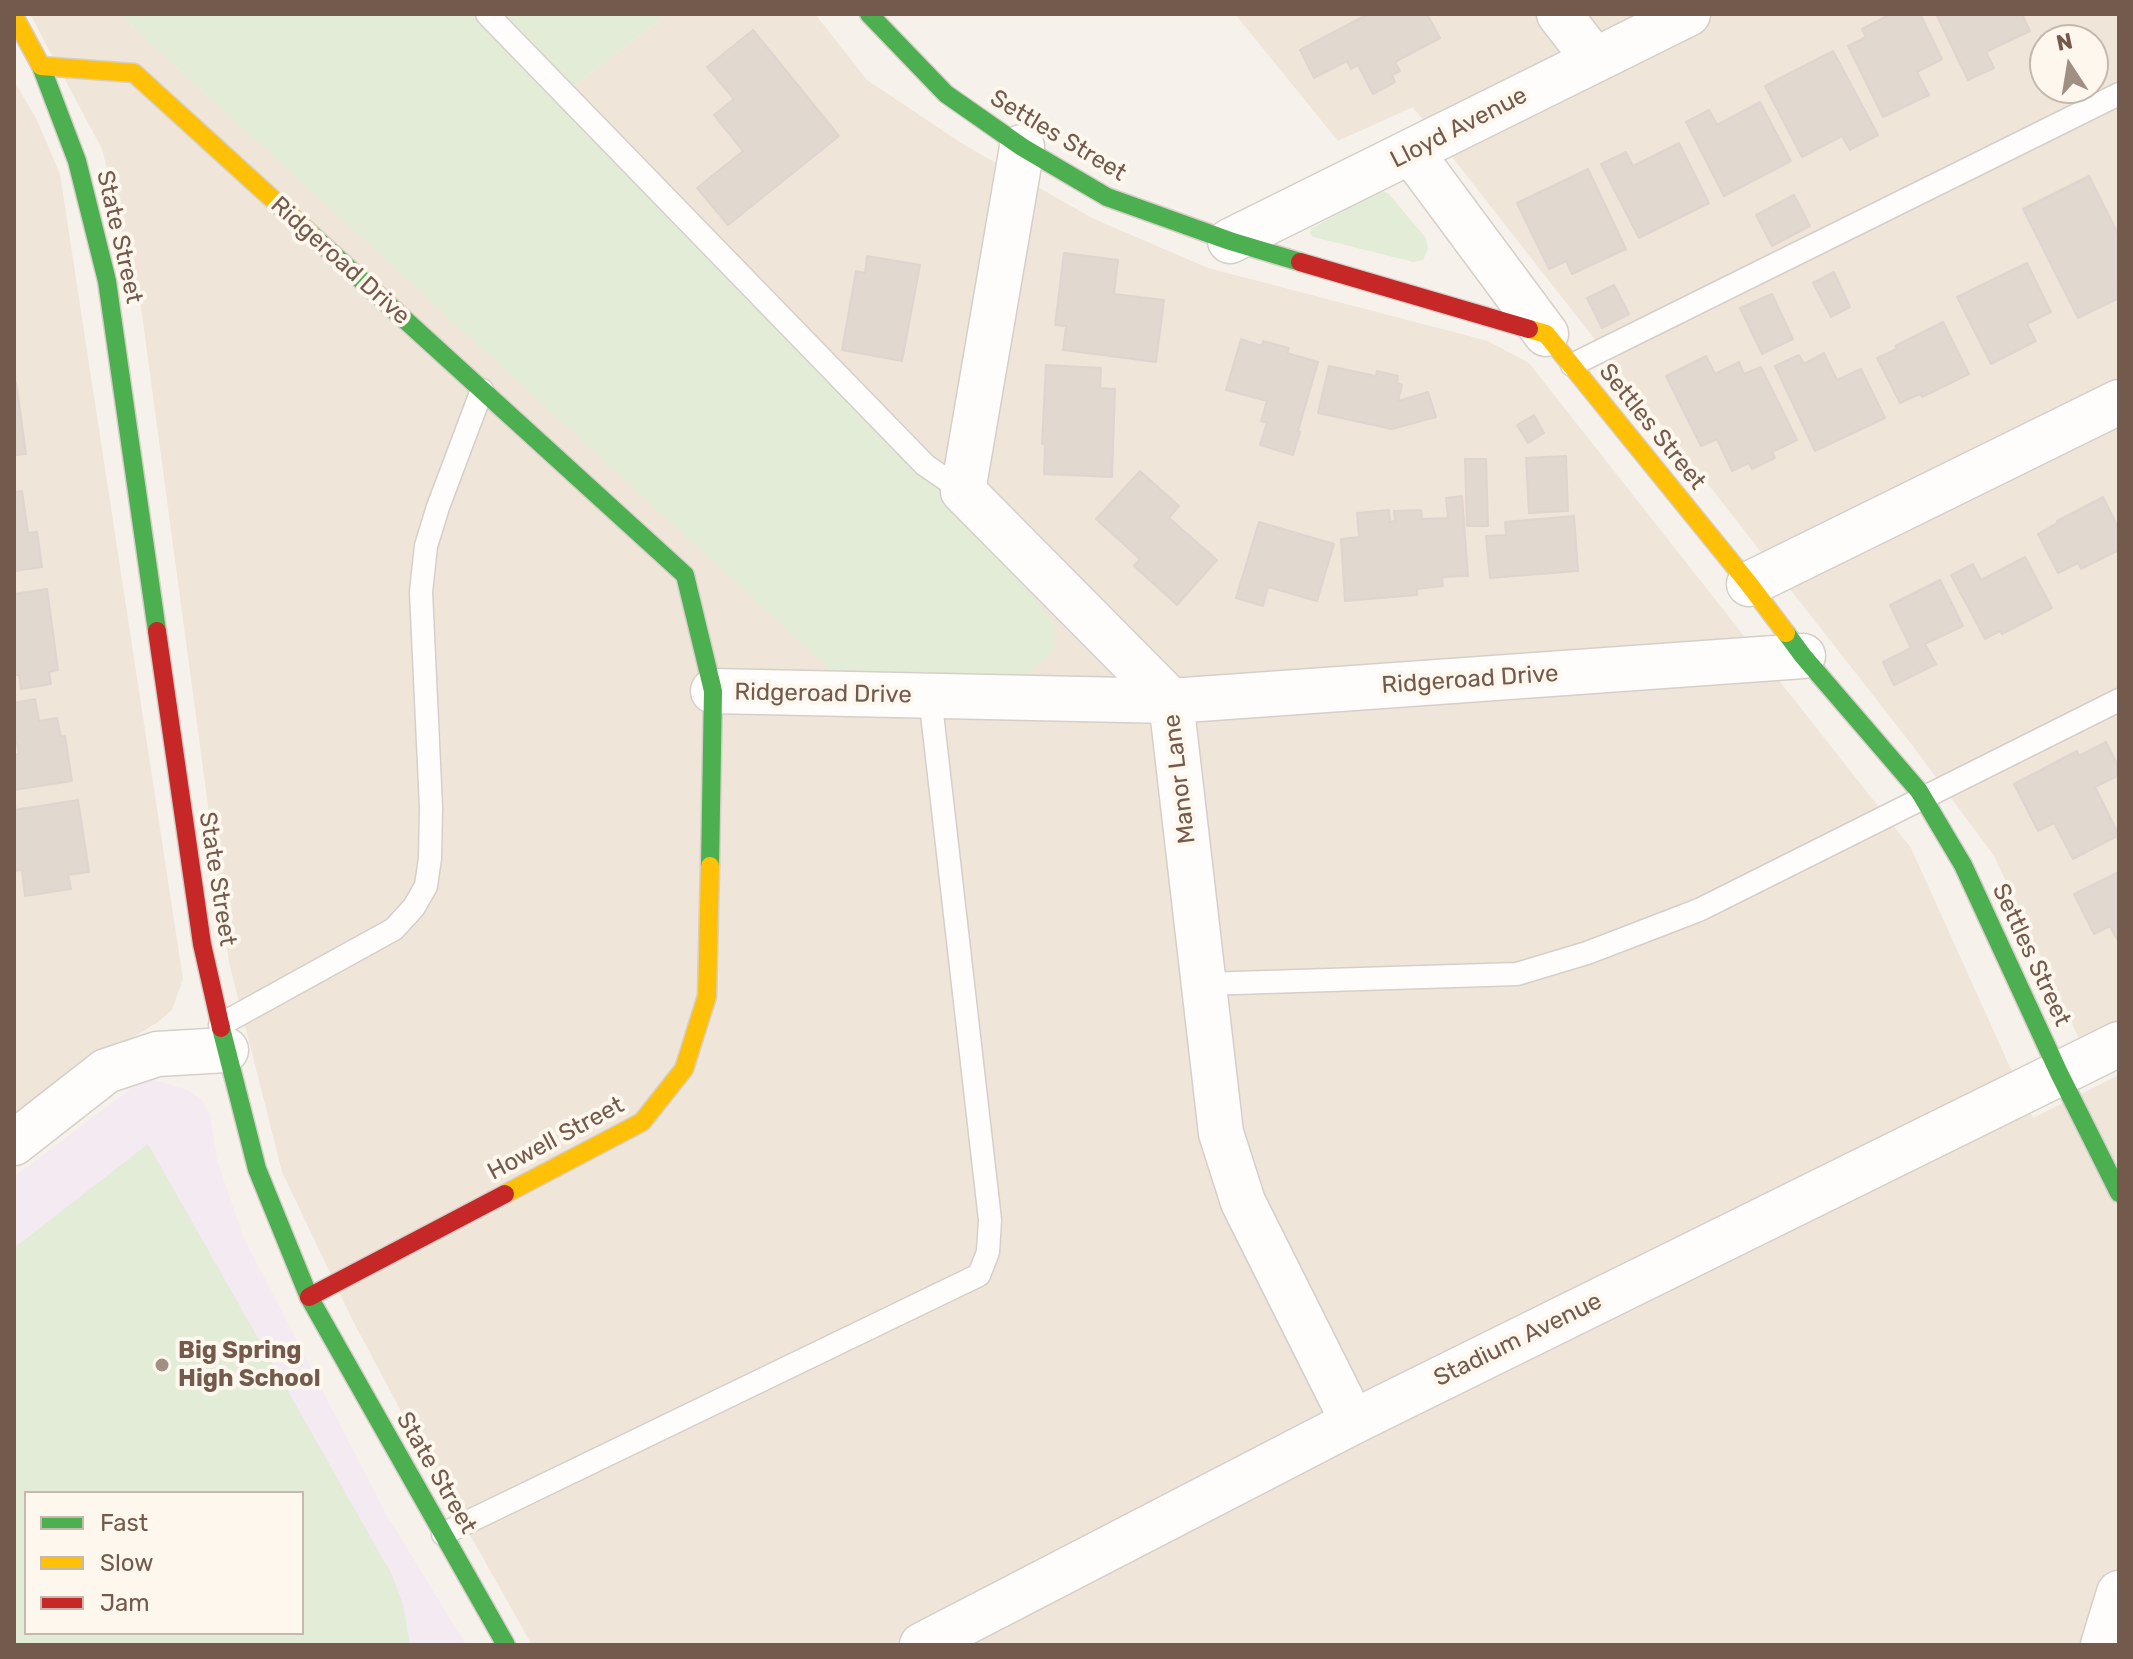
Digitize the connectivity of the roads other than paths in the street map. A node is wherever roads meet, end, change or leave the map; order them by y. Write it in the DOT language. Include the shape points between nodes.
graph roads {
  1 [pos="487,14"];
  2 [pos="869,14"];
  3 [pos="1559,14"];
  4 [pos="1688,14"];
  5 [pos="14,16"];
  6 [pos="1594,59"];
  7 [pos="41,66"];
  8 [pos="2119,94"];
  9 [pos="1022,147"];
  10 [pos="1411,152"];
  11 [pos="1230,241"];
  12 [pos="1559,350"];
  13 [pos="482,390"];
  14 [pos="2119,402"];
  15 [pos="963,491"];
  16 [pos="1749,584"];
  17 [pos="1803,656"];
  18 [pos="713,691"];
  19 [pos="930,696"];
  20 [pos="2119,700"];
  21 [pos="1171,701"];
  22 [pos="1923,798"];
  23 [pos="1204,984"];
  24 [pos="223,1037"];
  25 [pos="2119,1044"];
  26 [pos="2059,1073"];
  27 [pos="14,1143"];
  28 [pos="2119,1193"];
  29 [pos="309,1297"];
  30 [pos="1353,1422"];
  31 [pos="443,1534"];
  32 [pos="2119,1593"];
  33 [pos="506,1645"];
  34 [pos="922,1645"];
  35 [pos="2103,1645"];
  1 -- 15 [label="lane" via="925,465"];
  2 -- 9 [label="street, Settles Street" via="946,94"];
  3 -- 6 [label="street"];
  4 -- 6 [label="street, Lloyd Avenue"];
  5 -- 7 [label="street"];
  6 -- 10 [label="street, Lloyd Avenue"];
  7 -- 13 [label="street, Ridgeroad Drive" via="134,73"];
  7 -- 24 [label="street, State Street" via="77,161 107,281 199,929"];
  8 -- 12 [label="lane"];
  9 -- 11 [label="street, Settles Street" via="1107,197"];
  9 -- 15 [label="street"];
  10 -- 11 [label="street, Lloyd Avenue"];
  10 -- 12 [label="street"];
  11 -- 12 [label="street, Settles Street"];
  12 -- 16 [label="street, Settles Street"];
  13 -- 18 [label="street, Ridgeroad Drive" via="685,575"];
  13 -- 24 [label="lane" via="426,546 421,592 431,807 426,886 394,929"];
  14 -- 16 [label="street"];
  15 -- 21 [label="street, Manor Lane"];
  16 -- 17 [label="street, Settles Street"];
  17 -- 21 [label="street, Ridgeroad Drive"];
  17 -- 22 [label="street, Settles Street"];
  18 -- 19 [label="street, Ridgeroad Drive"];
  18 -- 29 [label="street, Howell Street" via="707,996 684,1069 642,1122"];
  19 -- 21 [label="street, Ridgeroad Drive"];
  19 -- 31 [label="lane" via="990,1220 988,1252 979,1275"];
  20 -- 22 [label="lane"];
  21 -- 23 [label="street, Manor Lane"];
  22 -- 23 [label="lane" via="1699,910 1517,974"];
  22 -- 26 [label="street, Settles Street" via="1963,865"];
  23 -- 30 [label="street, Manor Lane" via="1221,1133 1243,1202"];
  24 -- 27 [label="street" via="106,1071"];
  24 -- 29 [label="street, State Street" via="257,1169"];
  25 -- 26 [label="street, Stadium Avenue"];
  26 -- 28 [label="street, Settles Street"];
  26 -- 30 [label="street, Stadium Avenue"];
  29 -- 31 [label="street, State Street"];
  30 -- 34 [label="street, Stadium Avenue"];
  31 -- 33 [label="street, State Street"];
  32 -- 35 [label="street"];
}
